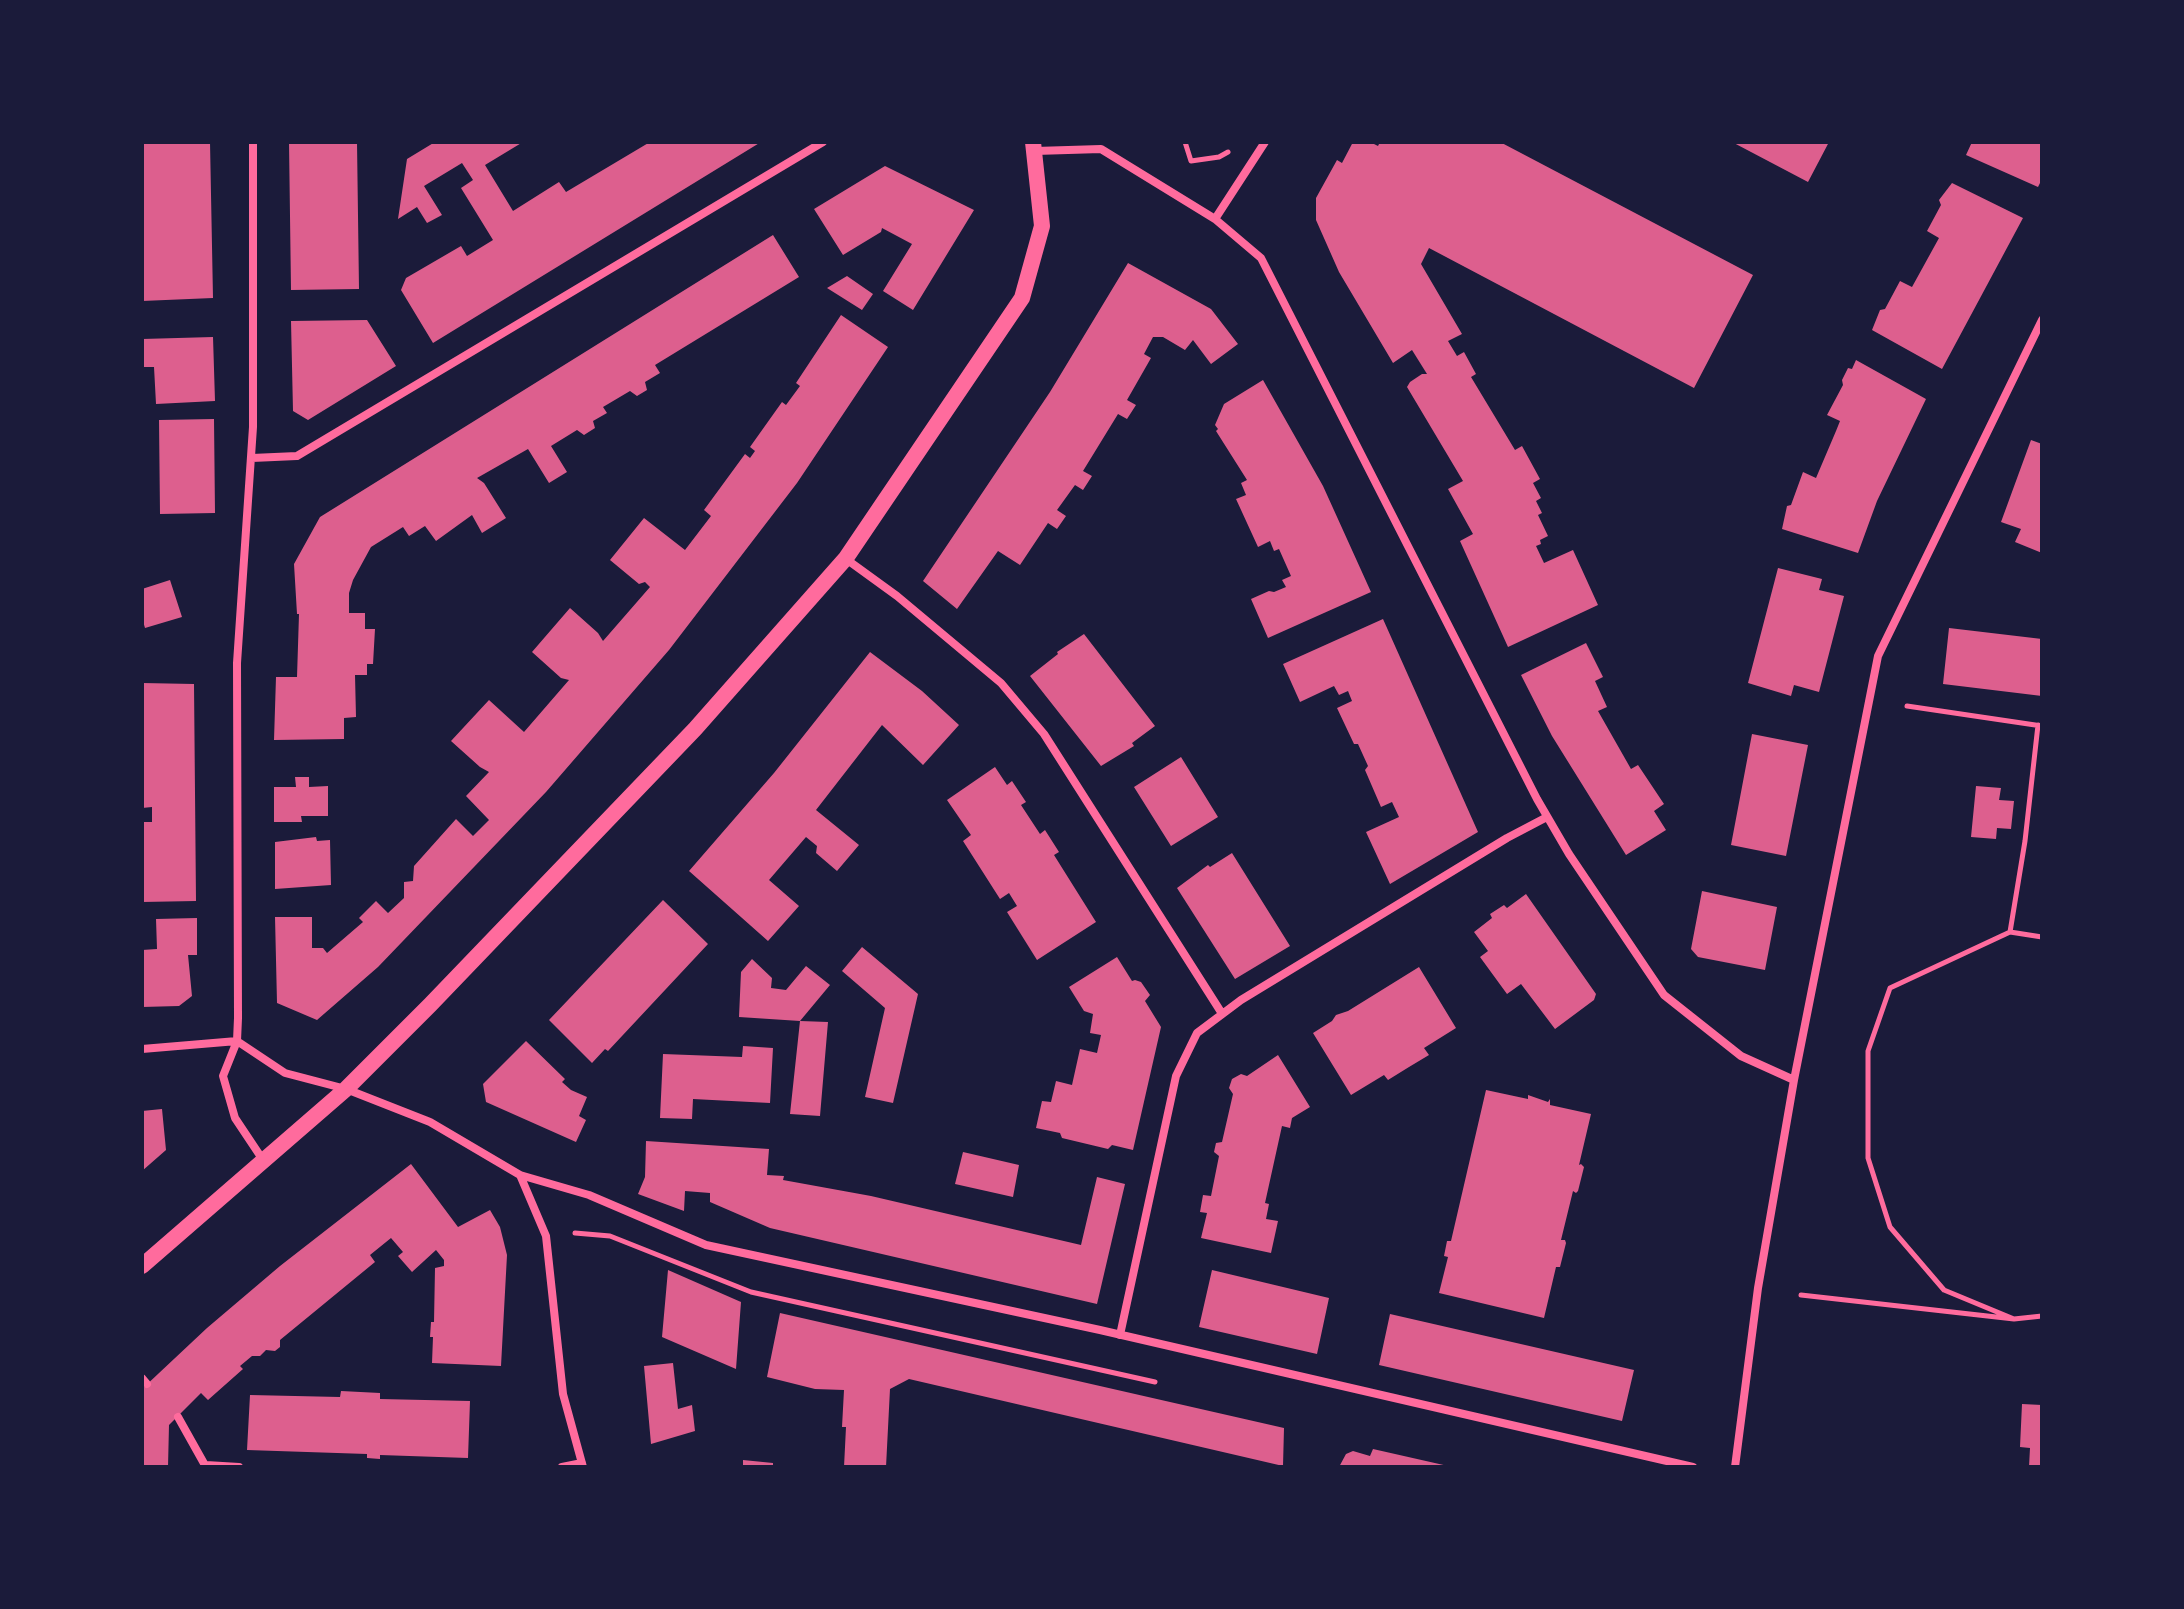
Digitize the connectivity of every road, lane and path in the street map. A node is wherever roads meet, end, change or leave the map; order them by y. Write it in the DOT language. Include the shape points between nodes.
graph roads {
  1 [pos="253,142"];
  2 [pos="823,142"];
  3 [pos="1185,142"];
  4 [pos="1265,142"];
  5 [pos="1034,147"];
  6 [pos="1232,150"];
  7 [pos="1215,219"];
  8 [pos="2042,320"];
  9 [pos="252,458"];
  10 [pos="846,558"];
  11 [pos="1907,706"];
  12 [pos="2040,726"];
  13 [pos="1547,817"];
  14 [pos="2010,932"];
  15 [pos="2042,937"];
  16 [pos="1221,1012"];
  17 [pos="237,1041"];
  18 [pos="142,1049"];
  19 [pos="1794,1080"];
  20 [pos="346,1089"];
  21 [pos="263,1161"];
  22 [pos="520,1175"];
  23 [pos="575,1233"];
  24 [pos="142,1266"];
  25 [pos="1801,1295"];
  26 [pos="2042,1316"];
  27 [pos="2014,1319"];
  28 [pos="1120,1335"];
  29 [pos="1155,1382"];
  30 [pos="178,1417"];
  31 [pos="583,1465"];
  32 [pos="206,1466"];
  33 [pos="239,1467"];
  34 [pos="562,1467"];
  35 [pos="1693,1467"];
  36 [pos="1735,1467"];
  1 -- 9 [label="street"];
  2 -- 9 [label="street" via="297,456"];
  3 -- 6 [label="path" via="1191,161"];
  4 -- 7 [label="street"];
  5 -- 7 [label="street" via="1101,149"];
  5 -- 10 [label="main road" via="1042,226 1022,298"];
  7 -- 13 [label="street" via="1261,258"];
  8 -- 19 [label="street" via="1878,656"];
  9 -- 17 [label="street" via="237,663"];
  10 -- 16 [label="street" via="1001,683 1044,734"];
  10 -- 20 [label="main road" via="695,729"];
  11 -- 12 [label="path"];
  12 -- 14 [label="path"];
  13 -- 16 [label="street"];
  13 -- 19 [label="street" via="1664,995 1741,1056"];
  14 -- 15 [label="path"];
  14 -- 27 [label="path" via="1890,988 1868,1051 1868,1158 1890,1227 1944,1290"];
  16 -- 28 [label="street" via="1197,1033 1176,1076"];
  17 -- 18 [label="street"];
  17 -- 20 [label="street" via="285,1073"];
  17 -- 21 [label="street" via="223,1076 235,1118"];
  19 -- 36 [label="street" via="1758,1288"];
  20 -- 21 [label="main road"];
  20 -- 22 [label="street" via="430,1122"];
  21 -- 24 [label="main road"];
  22 -- 28 [label="street" via="589,1195 706,1245"];
  22 -- 31 [label="street" via="546,1236 563,1394"];
  23 -- 29 [label="path" via="610,1236 751,1292"];
  25 -- 27 [label="path"];
  26 -- 27 [label="path"];
  28 -- 35 [label="street"];
  30 -- 32 [label="street"];
  31 -- 34 [label="street"];
  32 -- 33 [label="street"];
}
